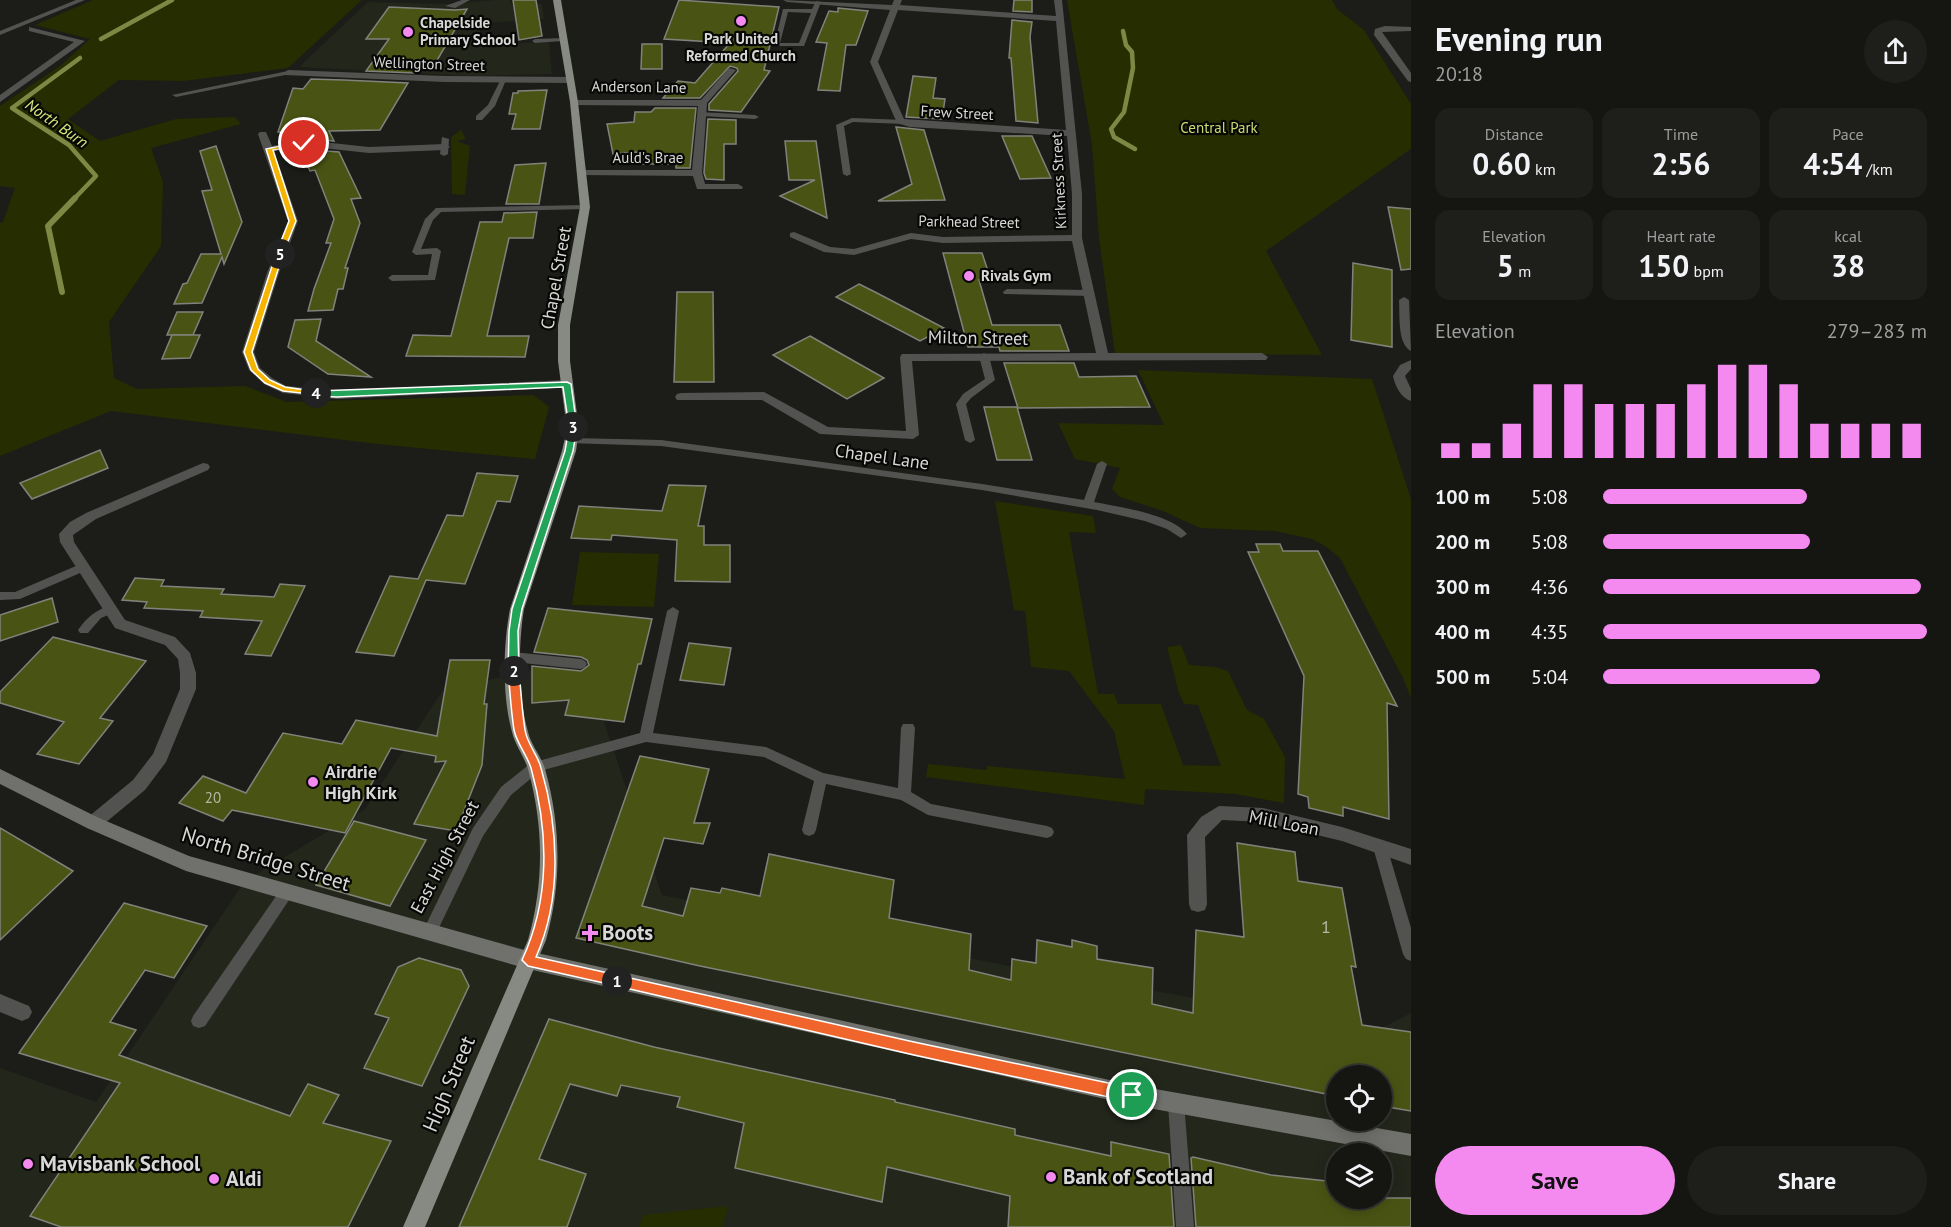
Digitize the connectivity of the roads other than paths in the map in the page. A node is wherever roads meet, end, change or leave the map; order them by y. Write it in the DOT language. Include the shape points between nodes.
graph roads {
  1 [pos="81,0"];
  2 [pos="467,0"];
  3 [pos="557,0"];
  4 [pos="787,0"];
  5 [pos="1058,0"];
  6 [pos="818,2"];
  7 [pos="897,4"];
  8 [pos="448,6"];
  9 [pos="813,11"];
  10 [pos="1060,19"];
  11 [pos="32,29"];
  12 [pos="1411,29"];
  13 [pos="0,33"];
  14 [pos="563,39"];
  15 [pos="535,41"];
  16 [pos="732,70"];
  17 [pos="288,73"];
  18 [pos="1410,76"];
  19 [pos="504,80"];
  20 [pos="570,80"];
  21 [pos="176,95"];
  22 [pos="0,99"];
  23 [pos="574,102"];
  24 [pos="703,103"];
  25 [pos="702,114"];
  26 [pos="755,117"];
  27 [pos="479,118"];
  28 [pos="905,123"];
  29 [pos="1071,133"];
  30 [pos="263,134"];
  31 [pos="445,146"];
  32 [pos="269,149"];
  33 [pos="582,172"];
  34 [pos="697,172"];
  35 [pos="847,174"];
  36 [pos="738,187"];
  37 [pos="585,207"];
  38 [pos="794,234"];
  39 [pos="1077,238"];
  40 [pos="392,278"];
  41 [pos="1007,292"];
  42 [pos="1089,293"];
  43 [pos="1404,300"];
  44 [pos="1411,348"];
  45 [pos="984,356"];
  46 [pos="1262,357"];
  47 [pos="1103,358"];
  48 [pos="1411,364"];
  49 [pos="567,384"];
  50 [pos="681,397"];
  51 [pos="1411,398"];
  52 [pos="970,440"];
  53 [pos="572,441"];
  54 [pos="1102,464"];
  55 [pos="203,467"];
  56 [pos="1088,504"];
  57 [pos="1181,534"];
  58 [pos="83,567"];
  59 [pos="0,596"];
  60 [pos="111,609"];
  61 [pos="673,611"];
  62 [pos="84,630"];
  63 [pos="513,657"];
  64 [pos="581,664"];
  65 [pos="908,728"];
  66 [pos="646,737"];
  67 [pos="536,766"];
  68 [pos="0,776"];
  69 [pos="821,778"];
  70 [pos="904,795"];
  71 [pos="93,823"];
  72 [pos="809,830"];
  73 [pos="1047,832"];
  74 [pos="1380,847"];
  75 [pos="1411,857"];
  76 [pos="286,893"];
  77 [pos="1198,904"];
  78 [pos="430,931"];
  79 [pos="1411,954"];
  80 [pos="528,960"];
  81 [pos="0,1003"];
  82 [pos="22,1012"];
  83 [pos="199,1021"];
  84 [pos="1176,1103"];
  85 [pos="1411,1144"];
  86 [pos="414,1227"];
  87 [pos="1185,1227"];
  1 -- 13 [label="lane"];
  2 -- 8 [label="lane"];
  3 -- 14 [label="main road, Chapel Street"];
  4 -- 6 [label="street"];
  5 -- 10 [label="street, Kirkness Street"];
  6 -- 7 [label="street"];
  6 -- 9 [label="lane"];
  7 -- 10 [label="street"];
  7 -- 28 [label="street, Frew Street" via="874,62 900,121"];
  9 -- 9 [label="lane" via="785,10 776,45 802,45"];
  10 -- 29 [label="street, Kirkness Street"];
  11 -- 22 [label="street" via="81,41"];
  12 -- 18 [label="street" via="1378,31"];
  14 -- 15 [label="lane"];
  14 -- 20 [label="main road, Chapel Street"];
  16 -- 24 [label="street"];
  17 -- 19 [label="street, Wellington Street"];
  17 -- 21 [label="lane"];
  19 -- 20 [label="street, Wellington Street"];
  19 -- 27 [label="lane" via="490,108"];
  20 -- 23 [label="main road, Chapel Street"];
  23 -- 24 [label="street, Anderson Lane"];
  23 -- 33 [label="main road, Chapel Street"];
  24 -- 25 [label="street"];
  25 -- 26 [label="lane"];
  25 -- 34 [label="street"];
  28 -- 29 [label="street, Frew Street"];
  28 -- 35 [label="lane" via="852,120 840,124"];
  29 -- 39 [label="street, Kirkness Street"];
  30 -- 32 [label="street"];
  31 -- 32 [label="street" via="369,150 304,143"];
  32 -- 49 [label="street" via="293,221 248,352 255,370 268,381 283,389 337,394"];
  33 -- 34 [label="street, Auld's Brae"];
  33 -- 37 [label="main road, Chapel Street"];
  34 -- 36 [label="street, Auld's Brae" via="701,188"];
  37 -- 40 [label="lane" via="439,210 429,219 416,252 437,251 432,278"];
  37 -- 49 [label="main road, Chapel Street" via="564,325"];
  38 -- 39 [label="street, Parkhead Street" via="828,250 854,252 911,236 943,240"];
  39 -- 42 [label="street, Kirkness Street"];
  41 -- 42 [label="lane"];
  42 -- 47 [label="street, Kirkness Street"];
  43 -- 44 [label="lane" via="1406,335"];
  45 -- 47 [label="street, Milton Street"];
  45 -- 50 [label="street, Milton Street" via="906,357 913,435 825,431 764,396"];
  45 -- 52 [label="lane" via="990,380 961,404"];
  46 -- 47 [label="street, Milton Street"];
  48 -- 51 [label="street" via="1399,376"];
  49 -- 53 [label="main road, Chapel Street"];
  53 -- 56 [label="lane, Chapel Lane" via="661,443"];
  53 -- 63 [label="main road, Chapel Street" via="517,609"];
  54 -- 56 [label="lane"];
  55 -- 58 [label="street" via="75,525 66,534 67,542"];
  56 -- 57 [label="lane, Chapel Lane" via="1148,518"];
  58 -- 59 [label="lane" via="16,596"];
  58 -- 60 [label="street"];
  60 -- 62 [label="lane" via="97,615"];
  60 -- 71 [label="street" via="120,624 170,641 185,657 188,689 160,757 139,785"];
  61 -- 66 [label="lane"];
  63 -- 64 [label="lane"];
  63 -- 67 [label="main road, Chapel Street" via="520,733"];
  65 -- 70 [label="lane"];
  66 -- 67 [label="lane"];
  66 -- 69 [label="lane" via="766,752"];
  67 -- 78 [label="lane, East High Street" via="506,791 478,832"];
  67 -- 80 [label="main road" via="546,814 550,876 546,908"];
  68 -- 71 [label="main road, North Bridge Street"];
  69 -- 70 [label="lane"];
  69 -- 72 [label="lane"];
  70 -- 73 [label="lane" via="928,809"];
  71 -- 76 [label="main road, North Bridge Street" via="186,863"];
  74 -- 75 [label="street, Mill Loan"];
  74 -- 77 [label="street, Mill Loan" via="1263,815 1219,813 1196,835"];
  74 -- 79 [label="lane"];
  76 -- 78 [label="main road, North Bridge Street"];
  76 -- 83 [label="lane"];
  78 -- 80 [label="main road, North Bridge Street"];
  80 -- 84 [label="main road, North Bridge Street"];
  80 -- 86 [label="main road, High Street"];
  81 -- 82 [label="street"];
  84 -- 85 [label="main road, North Bridge Street"];
  84 -- 87 [label="lane"];
}
